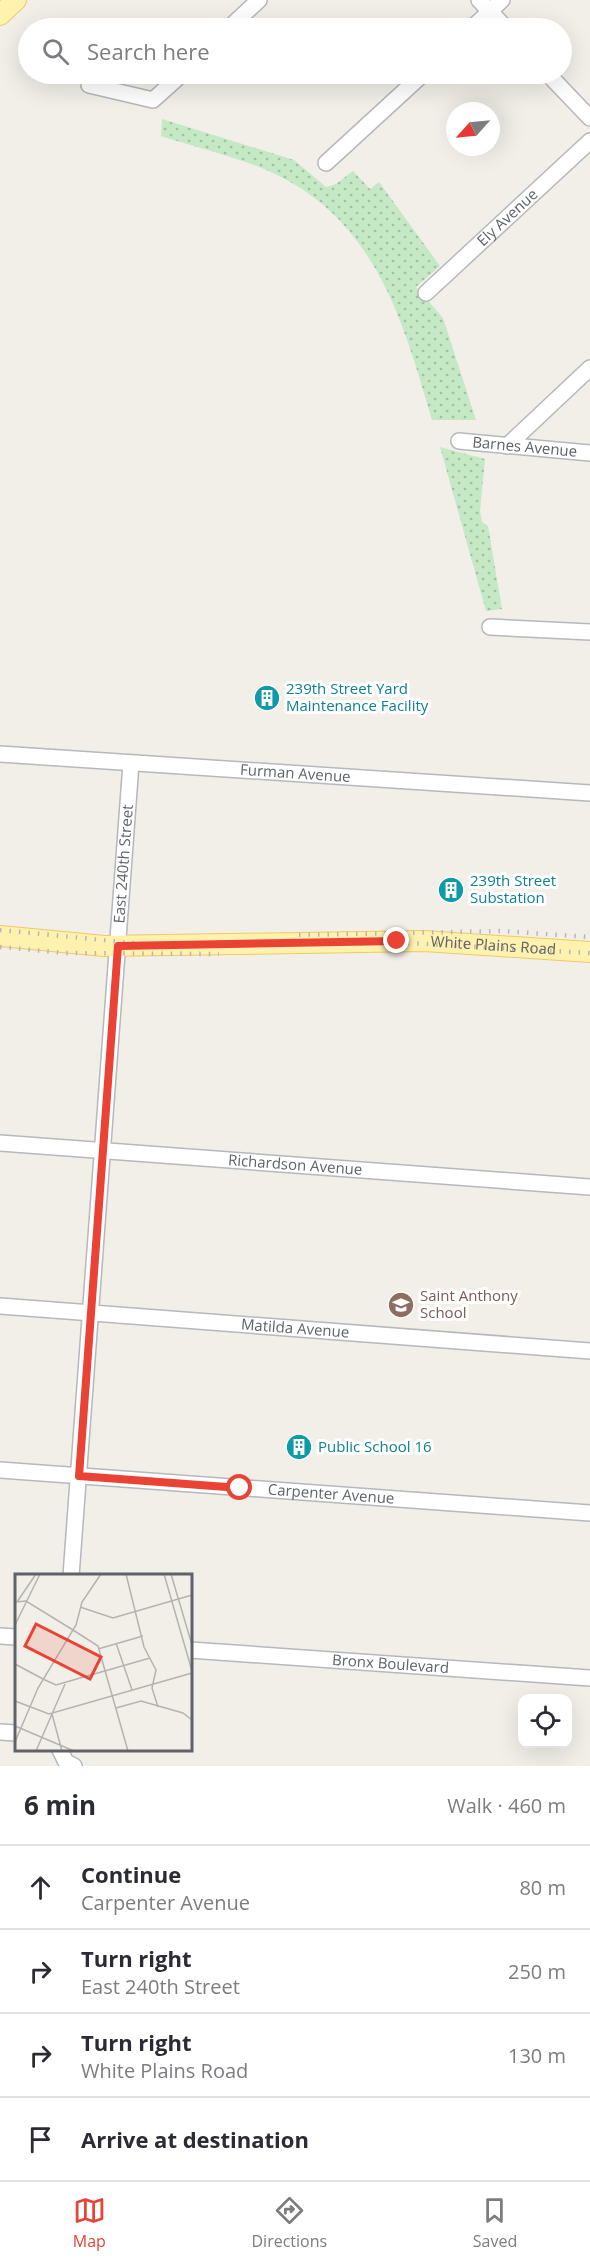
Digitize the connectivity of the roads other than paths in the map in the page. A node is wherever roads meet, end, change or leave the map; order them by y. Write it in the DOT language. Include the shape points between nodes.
graph roads {
  1 [pos="16,0"];
  2 [pos="259,0"];
  3 [pos="479,0"];
  4 [pos="502,0"];
  5 [pos="490,12"];
  6 [pos="0,15"];
  7 [pos="240,18"];
  8 [pos="483,18"];
  9 [pos="496,18"];
  10 [pos="171,84"];
  11 [pos="412,84"];
  12 [pos="558,84"];
  13 [pos="89,85"];
  14 [pos="590,118"];
  15 [pos="590,141"];
  16 [pos="326,164"];
  17 [pos="426,293"];
  18 [pos="590,368"];
  19 [pos="459,441"];
  20 [pos="507,446"];
  21 [pos="590,453"];
  22 [pos="490,627"];
  23 [pos="590,632"];
  24 [pos="0,754"];
  25 [pos="131,763"];
  26 [pos="590,793"];
  27 [pos="0,936"];
  28 [pos="118,946"];
  29 [pos="590,952"];
  30 [pos="0,1143"];
  31 [pos="102,1150"];
  32 [pos="590,1187"];
  33 [pos="0,1306"];
  34 [pos="91,1312"];
  35 [pos="590,1351"];
  36 [pos="0,1470"];
  37 [pos="79,1476"];
  38 [pos="590,1514"];
  39 [pos="71,1574"];
  40 [pos="0,1636"];
  41 [pos="15,1637"];
  42 [pos="192,1650"];
  43 [pos="590,1678"];
  44 [pos="0,1732"];
  45 [pos="15,1733"];
  46 [pos="61,1751"];
  47 [pos="74,1766"];
  1 -- 6 [label="main road"];
  2 -- 7 [label="street"];
  3 -- 5 [label="street"];
  4 -- 5 [label="street"];
  5 -- 8 [label="street"];
  5 -- 9 [label="street"];
  10 -- 13 [label="street" via="153,100"];
  11 -- 16 [label="street"];
  12 -- 14 [label="street"];
  15 -- 17 [label="street, Ely Avenue"];
  18 -- 20 [label="street"];
  19 -- 20 [label="street, Barnes Avenue"];
  20 -- 21 [label="street, Barnes Avenue"];
  22 -- 23 [label="street"];
  24 -- 25 [label="street, Furman Avenue"];
  25 -- 26 [label="street, Furman Avenue"];
  25 -- 28 [label="street, East 240th Street"];
  27 -- 28 [label="main road, White Plains Road"];
  28 -- 29 [label="main road, White Plains Road" via="415,941"];
  28 -- 31 [label="street, East 240th Street"];
  30 -- 31 [label="street, Richardson Avenue"];
  31 -- 32 [label="street, Richardson Avenue"];
  31 -- 34 [label="street, East 240th Street"];
  33 -- 34 [label="street, Matilda Avenue"];
  34 -- 35 [label="street, Matilda Avenue"];
  34 -- 37 [label="street, East 240th Street"];
  36 -- 37 [label="street, Carpenter Avenue"];
  37 -- 38 [label="street, Carpenter Avenue"];
  37 -- 39 [label="street, East 240th Street"];
  40 -- 41 [label="street"];
  42 -- 43 [label="street, Bronx Boulevard"];
  44 -- 45 [label="street"];
  46 -- 47 [label="street" via="66,1762"];
}
